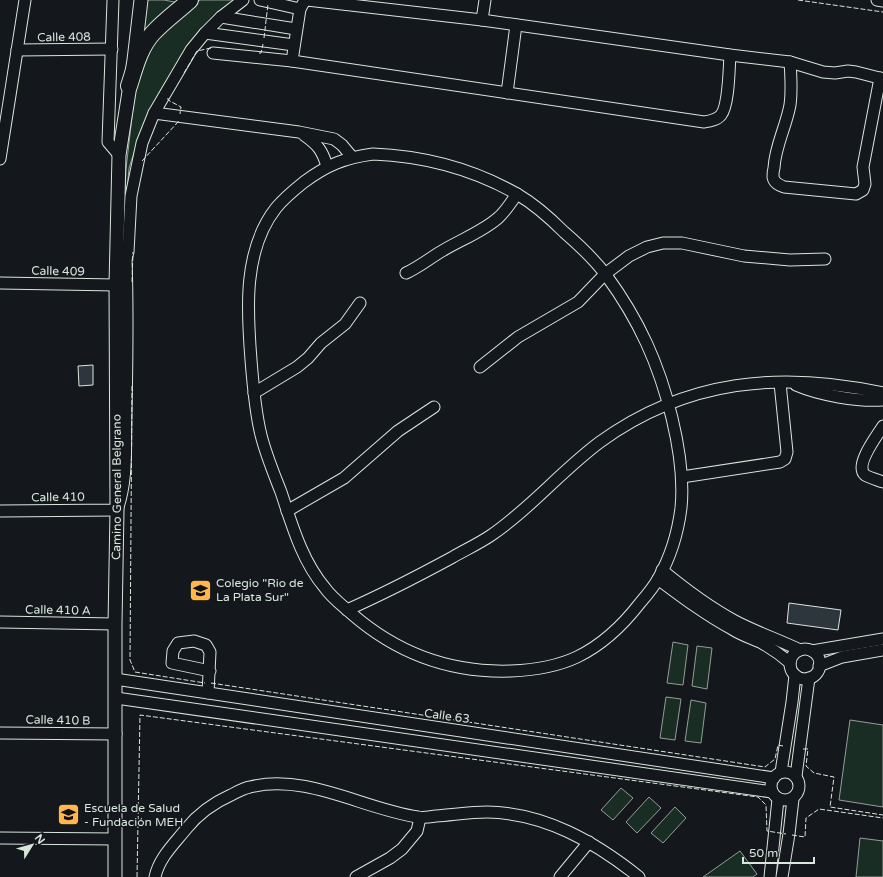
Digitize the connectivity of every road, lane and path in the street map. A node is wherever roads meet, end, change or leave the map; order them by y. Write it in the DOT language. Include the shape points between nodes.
graph roads {
  1 [pos="25,0"];
  2 [pos="113,0"];
  3 [pos="133,0"];
  4 [pos="141,0"];
  5 [pos="190,0"];
  6 [pos="243,0"];
  7 [pos="260,0"];
  8 [pos="485,0"];
  9 [pos="878,0"];
  10 [pos="328,1"];
  11 [pos="883,1"];
  12 [pos="300,9"];
  13 [pos="221,17"];
  14 [pos="482,20"];
  15 [pos="516,25"];
  16 [pos="296,29"];
  17 [pos="205,33"];
  18 [pos="294,45"];
  19 [pos="112,49"];
  20 [pos="17,50"];
  21 [pos="212,53"];
  22 [pos="730,55"];
  23 [pos="292,61"];
  24 [pos="790,62"];
  25 [pos="882,78"];
  26 [pos="128,91"];
  27 [pos="507,93"];
  28 [pos="880,97"];
  29 [pos="154,113"];
  30 [pos="299,132"];
  31 [pos="118,155"];
  32 [pos="352,157"];
  33 [pos="0,159"];
  34 [pos="327,166"];
  35 [pos="517,194"];
  36 [pos="825,259"];
  37 [pos="121,261"];
  38 [pos="406,273"];
  39 [pos="605,274"];
  40 [pos="0,283"];
  41 [pos="116,286"];
  42 [pos="360,303"];
  43 [pos="480,367"];
  44 [pos="785,383"];
  45 [pos="254,393"];
  46 [pos="883,393"];
  47 [pos="883,400"];
  48 [pos="668,404"];
  49 [pos="434,407"];
  50 [pos="883,426"];
  51 [pos="682,477"];
  52 [pos="883,482"];
  53 [pos="116,510"];
  54 [pos="0,511"];
  55 [pos="287,511"];
  56 [pos="660,574"];
  57 [pos="347,610"];
  58 [pos="0,622"];
  59 [pos="115,624"];
  60 [pos="883,639"];
  61 [pos="800,650"];
  62 [pos="883,650"];
  63 [pos="812,652"];
  64 [pos="790,663"];
  65 [pos="819,666"];
  66 [pos="210,671"];
  67 [pos="795,675"];
  68 [pos="809,678"];
  69 [pos="116,679"];
  70 [pos="208,693"];
  71 [pos="116,698"];
  72 [pos="0,733"];
  73 [pos="116,734"];
  74 [pos="778,775"];
  75 [pos="796,776"];
  76 [pos="775,796"];
  77 [pos="793,798"];
  78 [pos="420,818"];
  79 [pos="0,838"];
  80 [pos="115,839"];
  81 [pos="589,842"];
  82 [pos="772,861"];
  83 [pos="785,861"];
  84 [pos="115,877"];
  85 [pos="155,877"];
  86 [pos="356,877"];
  87 [pos="560,877"];
  88 [pos="639,877"];
  89 [pos="770,877"];
  90 [pos="782,877"];
  1 -- 20 [label="street"];
  2 -- 19 [label="street"];
  3 -- 26 [label="main road, Camino General Belgrano" via="127,57"];
  4 -- 26 [label="main road, Camino General Belgrano"];
  5 -- 26 [label="highway" via="153,33 138,59"];
  6 -- 13 [label="street"];
  7 -- 12 [label="street"];
  8 -- 14 [label="street"];
  9 -- 11 [label="street"];
  10 -- 12 [label="street" via="307,0"];
  10 -- 14 [label="street"];
  12 -- 16 [label="street"];
  13 -- 16 [label="street"];
  13 -- 17 [label="street"];
  14 -- 15 [label="street"];
  15 -- 22 [label="street"];
  15 -- 27 [label="street"];
  16 -- 18 [label="street"];
  17 -- 18 [label="street"];
  17 -- 29 [label="street" via="191,50"];
  18 -- 23 [label="street"];
  19 -- 20 [label="street, Calle 408"];
  19 -- 31 [label="street" via="108,142"];
  20 -- 33 [label="street"];
  21 -- 23 [label="street"];
  22 -- 24 [label="street"];
  22 -- 27 [label="street" via="726,104 721,115 704,122"];
  23 -- 27 [label="street"];
  24 -- 25 [label="street" via="823,72 848,71"];
  24 -- 28 [label="street" via="790,103 778,142 773,178 777,184 784,187 856,194 863,190 863,166"];
  25 -- 28 [label="street"];
  26 -- 31 [label="main road, Camino General Belgrano"];
  29 -- 30 [label="street"];
  29 -- 37 [label="street" via="142,143"];
  30 -- 32 [label="street" via="334,139"];
  30 -- 34 [label="street" via="316,143"];
  31 -- 37 [label="main road, Camino General Belgrano"];
  32 -- 34 [label="street"];
  32 -- 35 [label="street" via="392,155 451,166"];
  34 -- 45 [label="street" via="297,188 276,208 259,237 250,279 248,327"];
  35 -- 38 [label="street" via="498,218"];
  35 -- 39 [label="street" via="556,224"];
  36 -- 39 [label="street" via="790,260 744,256 682,243 663,243 629,256"];
  37 -- 41 [label="main road, Camino General Belgrano"];
  37 -- 53 [label="street" via="127,353 125,460 121,499"];
  39 -- 43 [label="street" via="578,302 518,337"];
  39 -- 48 [label="street" via="647,342"];
  40 -- 41 [label="street, Calle 409"];
  41 -- 53 [label="main road, Camino General Belgrano"];
  42 -- 45 [label="street" via="345,324 321,343 308,358"];
  44 -- 46 [label="street" via="836,385"];
  44 -- 47 [label="street" via="831,396"];
  44 -- 48 [label="street" via="756,383 715,389"];
  44 -- 51 [label="street" via="785,459 780,462"];
  45 -- 55 [label="street" via="261,436"];
  48 -- 51 [label="street"];
  48 -- 57 [label="street" via="600,442 519,515 489,537 392,590"];
  49 -- 55 [label="street" via="398,431 344,478"];
  50 -- 52 [label="street" via="862,461 861,468 865,474"];
  51 -- 56 [label="street" via="678,526 670,554"];
  53 -- 54 [label="street, Calle 410"];
  53 -- 59 [label="main road, Camino General Belgrano"];
  55 -- 57 [label="street" via="314,572 325,588"];
  56 -- 57 [label="street" via="635,610 601,642 579,656 541,669 497,672 454,668 395,645 371,631"];
  56 -- 61 [label="street" via="730,618"];
  56 -- 64 [label="street" via="681,596 733,630 781,655"];
  58 -- 59 [label="street, Calle 410 A"];
  59 -- 69 [label="main road, Camino General Belgrano"];
  60 -- 63 [label="street"];
  61 -- 63 [label="street"];
  61 -- 64 [label="street" via="793,655"];
  62 -- 65 [label="street" via="842,657"];
  63 -- 65 [label="street" via="818,657"];
  64 -- 67 [label="street"];
  65 -- 68 [label="street" via="816,674"];
  66 -- 70 [label="street"];
  67 -- 68 [label="street" via="804,679"];
  67 -- 74 [label="street"];
  68 -- 75 [label="street"];
  69 -- 70 [label="street, Calle 63"];
  69 -- 71 [label="main road, Camino General Belgrano"];
  70 -- 74 [label="street, Calle 63"];
  71 -- 73 [label="main road, Camino General Belgrano"];
  71 -- 76 [label="street"];
  72 -- 73 [label="street, Calle 410 B"];
  73 -- 80 [label="main road, Camino General Belgrano"];
  74 -- 75 [label="street" via="789,772"];
  74 -- 76 [label="street" via="771,785"];
  75 -- 77 [label="street" via="799,790"];
  76 -- 77 [label="street" via="786,801"];
  76 -- 82 [label="street"];
  77 -- 83 [label="street"];
  78 -- 81 [label="street" via="486,812 513,814 542,821"];
  78 -- 85 [label="street" via="290,784 249,787 215,802 191,823 164,856"];
  78 -- 86 [label="street" via="417,831 402,849"];
  79 -- 80 [label="street"];
  80 -- 84 [label="main road, Camino General Belgrano"];
  81 -- 87 [label="street"];
  81 -- 88 [label="street"];
  82 -- 83 [label="street"];
  82 -- 89 [label="street"];
  83 -- 90 [label="street"];
}
